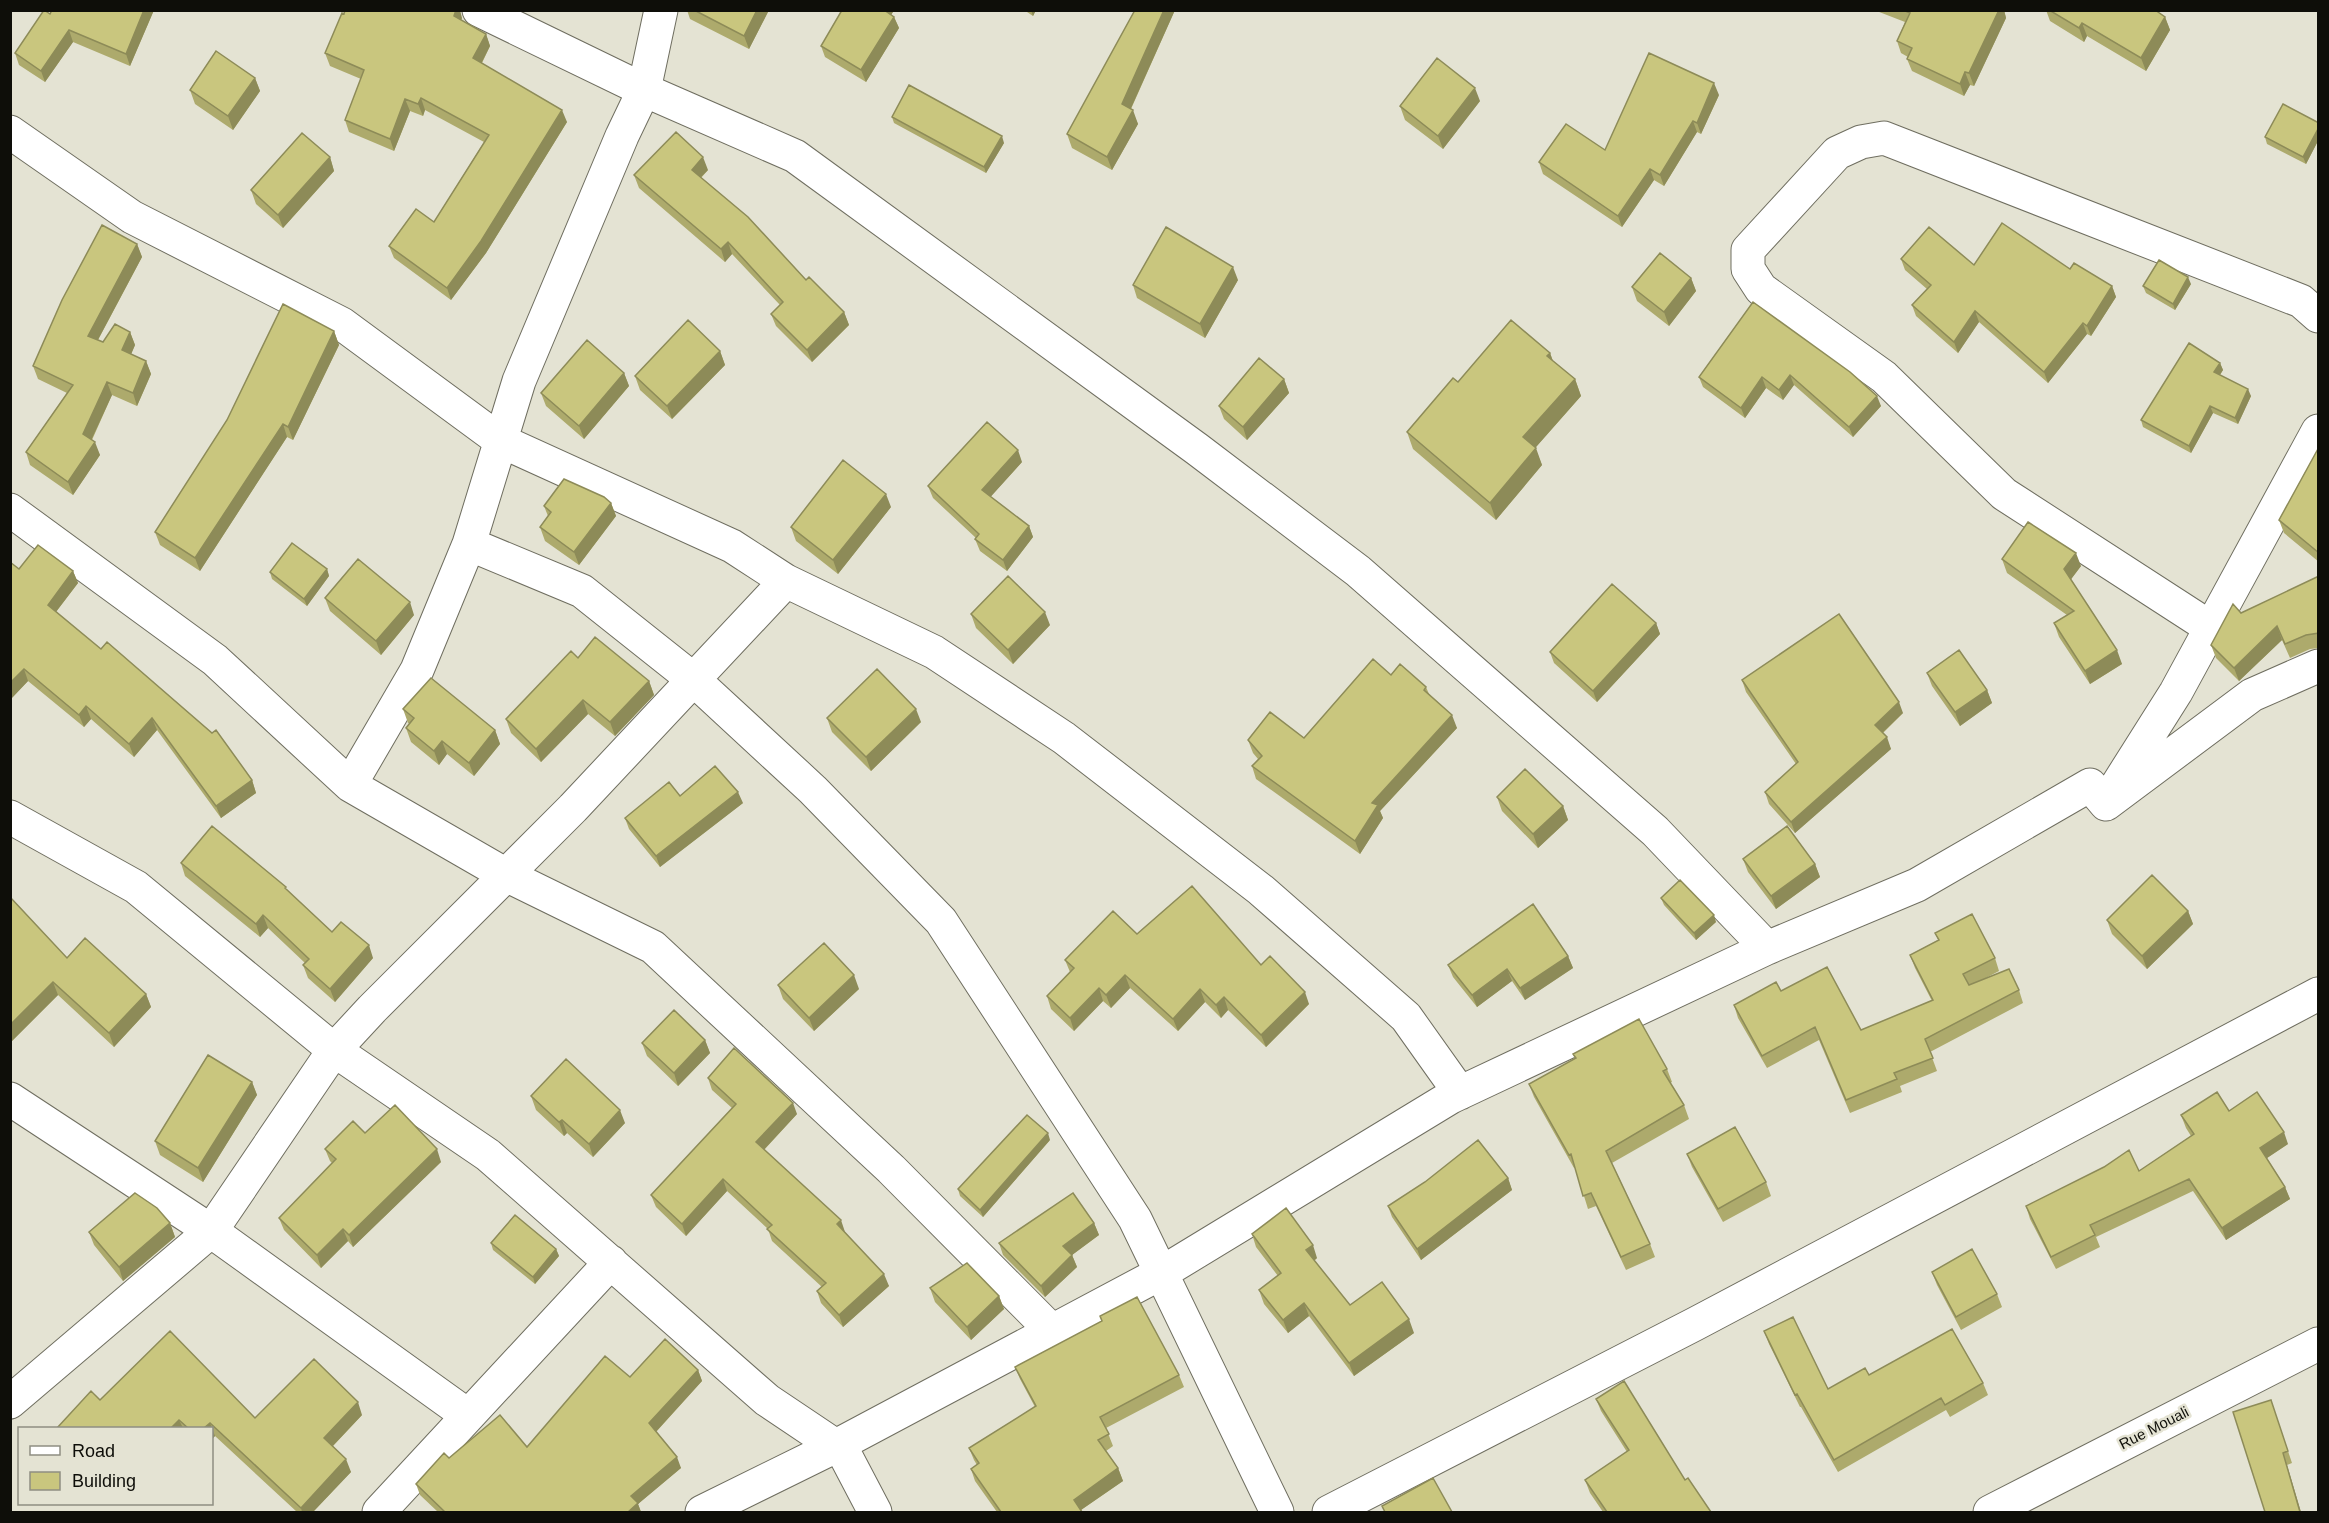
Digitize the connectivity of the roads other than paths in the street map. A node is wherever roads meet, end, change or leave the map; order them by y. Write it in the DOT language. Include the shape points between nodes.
graph roads {
  1 [pos="479,10"];
  2 [pos="661,10"];
  3 [pos="644,90"];
  4 [pos="10,132"];
  5 [pos="2319,316"];
  6 [pos="2319,431"];
  7 [pos="501,441"];
  8 [pos="10,510"];
  9 [pos="469,544"];
  10 [pos="786,581"];
  11 [pos="2211,628"];
  12 [pos="2319,666"];
  13 [pos="694,680"];
  14 [pos="350,785"];
  15 [pos="2106,804"];
  16 [pos="10,817"];
  17 [pos="506,875"];
  18 [pos="1767,948"];
  19 [pos="2319,994"];
  20 [pos="334,1050"];
  21 [pos="1460,1093"];
  22 [pos="10,1100"];
  23 [pos="211,1231"];
  24 [pos="611,1262"];
  25 [pos="1163,1272"];
  26 [pos="1052,1331"];
  27 [pos="2319,1344"];
  28 [pos="10,1402"];
  29 [pos="467,1415"];
  30 [pos="836,1446"];
  31 [pos="379,1512"];
  32 [pos="702,1512"];
  33 [pos="875,1512"];
  34 [pos="1277,1512"];
  35 [pos="1329,1512"];
  36 [pos="1990,1512"];
  1 -- 3 [label="street"];
  2 -- 3 [label="street"];
  3 -- 7 [label="street" via="519,381"];
  3 -- 18 [label="street" via="795,156 1358,571 1655,831"];
  4 -- 7 [label="street" via="132,217 342,324"];
  5 -- 11 [label="street" via="2301,301 1884,138 1861,142 1837,153 1748,250 1748,269 1761,289 1884,377 2004,494"];
  6 -- 11 [label="street"];
  7 -- 9 [label="street"];
  7 -- 10 [label="street" via="732,546"];
  8 -- 14 [label="street" via="215,660"];
  9 -- 13 [label="street" via="582,591"];
  9 -- 14 [label="street" via="417,670"];
  10 -- 13 [label="street"];
  10 -- 21 [label="street" via="934,652 1064,738 1260,890 1406,1017"];
  11 -- 15 [label="street"];
  12 -- 15 [label="street" via="2252,695"];
  13 -- 17 [label="street"];
  13 -- 25 [label="street" via="813,790 941,921 1135,1219"];
  14 -- 17 [label="street"];
  15 -- 18 [label="street" via="2090,785 1917,885"];
  16 -- 20 [label="street" via="136,887"];
  17 -- 20 [label="street"];
  17 -- 26 [label="street" via="653,947 891,1169"];
  18 -- 21 [label="street"];
  19 -- 35 [label="street" via="1695,1324"];
  20 -- 23 [label="street"];
  20 -- 24 [label="street" via="488,1155"];
  21 -- 25 [label="street"];
  22 -- 23 [label="street"];
  23 -- 28 [label="street"];
  23 -- 29 [label="street"];
  24 -- 29 [label="street"];
  24 -- 30 [label="street" via="767,1400"];
  25 -- 26 [label="street"];
  25 -- 34 [label="street"];
  26 -- 30 [label="street"];
  27 -- 36 [label="street, Rue Mouali"];
  29 -- 31 [label="street"];
  30 -- 32 [label="street"];
  30 -- 33 [label="street" via="843,1451"];
}
